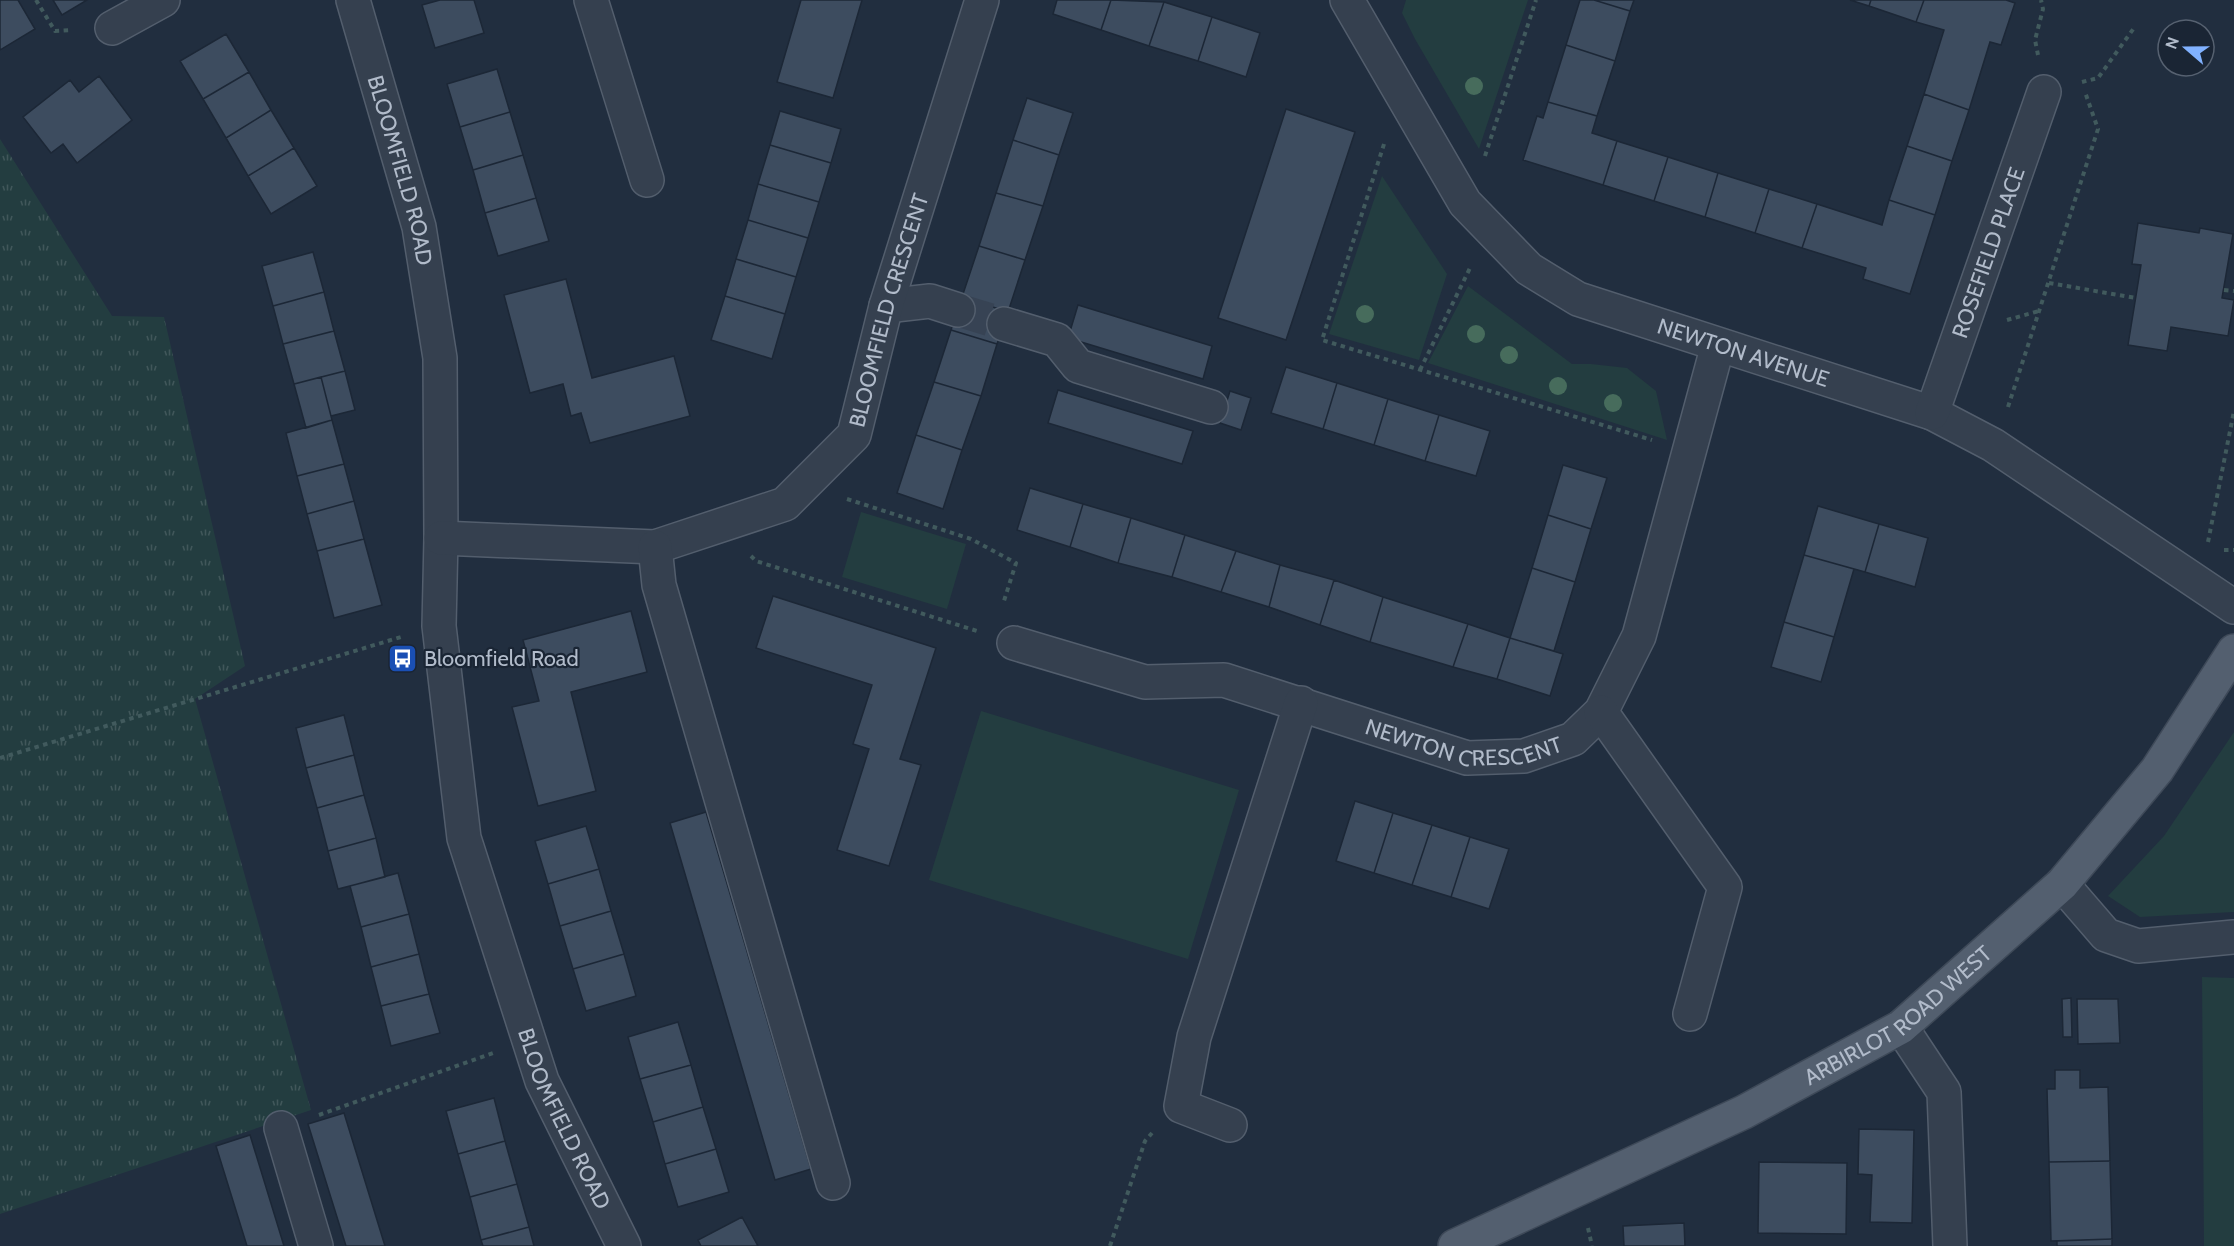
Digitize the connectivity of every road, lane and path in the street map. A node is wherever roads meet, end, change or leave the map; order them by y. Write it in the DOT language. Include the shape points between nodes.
graph roads {
  1 [pos="36,0"];
  2 [pos="163,0"];
  3 [pos="353,0"];
  4 [pos="591,0"];
  5 [pos="982,0"];
  6 [pos="1347,0"];
  7 [pos="1536,0"];
  8 [pos="2041,0"];
  9 [pos="111,28"];
  10 [pos="2134,28"];
  11 [pos="2098,78"];
  12 [pos="2082,82"];
  13 [pos="1400,92"];
  14 [pos="2044,92"];
  15 [pos="647,180"];
  16 [pos="1479,218"];
  17 [pos="2049,283"];
  18 [pos="2224,290"];
  19 [pos="2234,291"];
  20 [pos="2136,298"];
  21 [pos="886,306"];
  22 [pos="958,310"];
  23 [pos="2039,311"];
  24 [pos="2006,320"];
  25 [pos="1004,324"];
  26 [pos="1718,345"];
  27 [pos="1420,370"];
  28 [pos="1211,406"];
  29 [pos="2007,410"];
  30 [pos="2234,411"];
  31 [pos="1932,413"];
  32 [pos="1689,452"];
  33 [pos="809,480"];
  34 [pos="719,526"];
  35 [pos="441,538"];
  36 [pos="655,547"];
  37 [pos="2206,552"];
  38 [pos="2234,607"];
  39 [pos="438,626"];
  40 [pos="1004,640"];
  41 [pos="2234,651"];
  42 [pos="1301,704"];
  43 [pos="1601,712"];
  44 [pos="0,758"];
  45 [pos="2062,884"];
  46 [pos="2234,938"];
  47 [pos="1690,1014"];
  48 [pos="1901,1028"];
  49 [pos="482,1057"];
  50 [pos="1181,1106"];
  51 [pos="1230,1125"];
  52 [pos="281,1128"];
  53 [pos="833,1183"];
  54 [pos="316,1246"];
  55 [pos="624,1246"];
  56 [pos="1110,1246"];
  57 [pos="1455,1246"];
  58 [pos="1950,1246"];
  1 -- 9 [label="path" via="55,31"];
  2 -- 9 [label="street"];
  3 -- 35 [label="street, BLOOMFIELD ROAD" via="420,227 440,358"];
  4 -- 15 [label="street"];
  5 -- 21 [label="street, BLOOMFIELD CRESCENT"];
  6 -- 13 [label="street, NEWTON AVENUE"];
  7 -- 16 [label="path"];
  8 -- 14 [label="path" via="2043,9 2035,40"];
  10 -- 11 [label="path"];
  12 -- 17 [label="path" via="2098,129"];
  13 -- 16 [label="street, NEWTON AVENUE"];
  13 -- 27 [label="path" via="1322,340"];
  14 -- 31 [label="street, ROSEFIELD PLACE"];
  16 -- 26 [label="street, NEWTON AVENUE" via="1529,269 1578,299"];
  16 -- 27 [label="path"];
  17 -- 20 [label="path"];
  17 -- 23 [label="path"];
  18 -- 19 [label="path"];
  21 -- 22 [label="street" via="930,301"];
  21 -- 33 [label="street, BLOOMFIELD CRESCENT" via="854,435"];
  23 -- 24 [label="path"];
  23 -- 29 [label="path"];
  25 -- 28 [label="street" via="1057,340 1078,366"];
  26 -- 31 [label="street, NEWTON AVENUE"];
  26 -- 32 [label="street, NEWTON CRESCENT"];
  27 -- 32 [label="path"];
  30 -- 37 [label="path"];
  31 -- 38 [label="street, NEWTON AVENUE" via="1993,445"];
  32 -- 43 [label="street, NEWTON CRESCENT" via="1639,636"];
  33 -- 34 [label="street, BLOOMFIELD CRESCENT" via="785,504"];
  33 -- 40 [label="path" via="828,494 971,539 1016,563"];
  34 -- 36 [label="street, BLOOMFIELD CRESCENT"];
  34 -- 40 [label="path" via="756,561"];
  35 -- 36 [label="street, BLOOMFIELD CRESCENT"];
  35 -- 39 [label="street, BLOOMFIELD ROAD"];
  36 -- 53 [label="street" via="659,585"];
  39 -- 44 [label="path"];
  39 -- 55 [label="street, BLOOMFIELD ROAD" via="464,838 542,1081"];
  40 -- 42 [label="street, NEWTON CRESCENT" via="1145,682 1224,680"];
  41 -- 45 [label="main road, ARBIRLOT ROAD WEST" via="2157,770"];
  42 -- 43 [label="street, NEWTON CRESCENT" via="1467,758 1524,756 1573,740"];
  42 -- 50 [label="street" via="1194,1037"];
  43 -- 47 [label="street" via="1725,887"];
  45 -- 46 [label="street" via="2106,935 2138,946"];
  45 -- 48 [label="main road, ARBIRLOT ROAD WEST"];
  48 -- 57 [label="main road, ARBIRLOT ROAD WEST" via="1744,1112"];
  48 -- 58 [label="street" via="1944,1092"];
  49 -- 52 [label="path"];
  50 -- 51 [label="street"];
  50 -- 56 [label="path" via="1145,1141"];
  52 -- 54 [label="street"];
}
